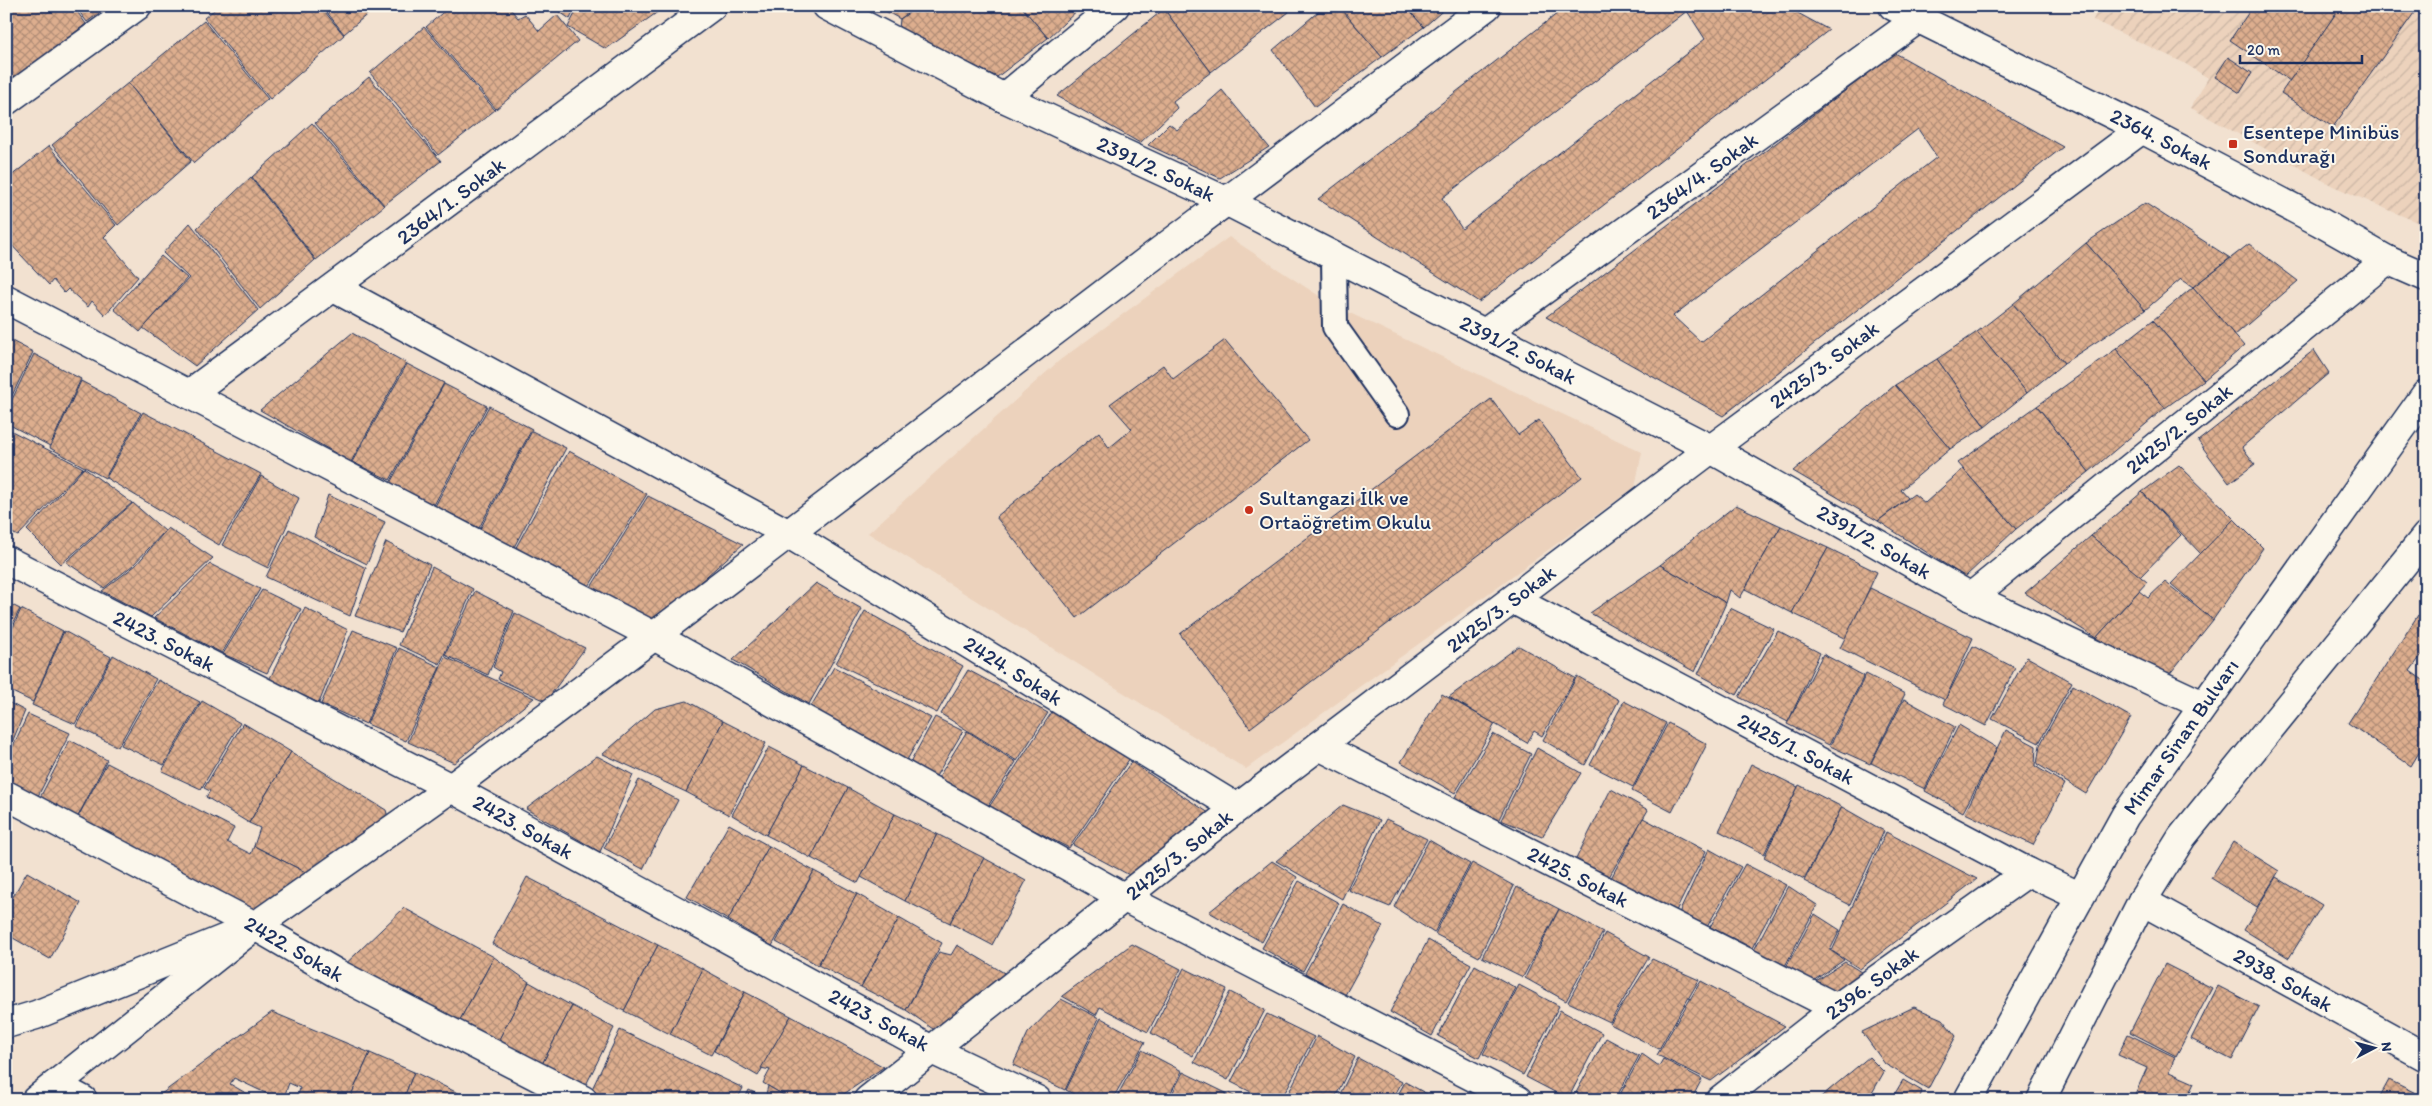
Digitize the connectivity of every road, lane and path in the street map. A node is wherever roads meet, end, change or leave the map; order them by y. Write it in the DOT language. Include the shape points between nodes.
graph roads {
  1 [pos="137,6"];
  2 [pos="712,6"];
  3 [pos="827,6"];
  4 [pos="1115,6"];
  5 [pos="1487,6"];
  6 [pos="1893,6"];
  7 [pos="1918,19"];
  8 [pos="1004,98"];
  9 [pos="6,101"];
  10 [pos="2142,129"];
  11 [pos="1226,201"];
  12 [pos="1334,256"];
  13 [pos="2387,260"];
  14 [pos="2426,277"];
  15 [pos="334,288"];
  16 [pos="6,299"];
  17 [pos="1486,332"];
  18 [pos="189,394"];
  19 [pos="2426,394"];
  20 [pos="1396,414"];
  21 [pos="1711,449"];
  22 [pos="789,534"];
  23 [pos="2426,536"];
  24 [pos="6,560"];
  25 [pos="1971,597"];
  26 [pos="1514,600"];
  27 [pos="654,636"];
  28 [pos="2203,705"];
  29 [pos="1319,746"];
  30 [pos="451,788"];
  31 [pos="6,795"];
  32 [pos="1237,808"];
  33 [pos="2028,872"];
  34 [pos="2079,896"];
  35 [pos="1125,898"];
  36 [pos="2142,901"];
  37 [pos="255,926"];
  38 [pos="1837,1008"];
  39 [pos="6,1024"];
  40 [pos="930,1049"];
  41 [pos="2426,1056"];
  42 [pos="46,1092"];
  43 [pos="83,1100"];
  44 [pos="583,1100"];
  45 [pos="868,1100"];
  46 [pos="1037,1100"];
  47 [pos="1518,1100"];
  48 [pos="1720,1100"];
  49 [pos="1968,1100"];
  50 [pos="2041,1100"];
  1 -- 9 [label="street"];
  2 -- 15 [label="street, 2364/1. Sokak"];
  3 -- 8 [label="street, 2391/2. Sokak"];
  4 -- 8 [label="street"];
  5 -- 11 [label="street"];
  6 -- 7 [label="street, 2364. Sokak"];
  7 -- 10 [label="street, 2364. Sokak"];
  7 -- 17 [label="street, 2364/4. Sokak"];
  8 -- 11 [label="street, 2391/2. Sokak"];
  10 -- 13 [label="street, 2364. Sokak"];
  10 -- 21 [label="street, 2425/3. Sokak"];
  11 -- 12 [label="street, 2391/2. Sokak"];
  11 -- 22 [label="street"];
  12 -- 17 [label="street, 2391/2. Sokak"];
  12 -- 20 [label="lane" via="1335,327"];
  13 -- 14 [label="street, 2364. Sokak"];
  13 -- 25 [label="street, 2425/2. Sokak"];
  15 -- 18 [label="street, 2364/1. Sokak"];
  15 -- 22 [label="street, 2424. Sokak"];
  16 -- 18 [label="street"];
  17 -- 21 [label="street, 2391/2. Sokak"];
  18 -- 27 [label="street"];
  19 -- 28 [label="street, Mimar Sinan Bulvarı"];
  21 -- 25 [label="street, 2391/2. Sokak"];
  21 -- 26 [label="street, 2425/3. Sokak"];
  22 -- 27 [label="street"];
  22 -- 32 [label="street, 2424. Sokak"];
  23 -- 36 [label="street" via="2182,837"];
  24 -- 30 [label="street, 2423. Sokak"];
  25 -- 28 [label="street, 2391/2. Sokak"];
  26 -- 29 [label="street, 2425/3. Sokak"];
  26 -- 33 [label="street, 2425/1. Sokak"];
  27 -- 30 [label="street"];
  27 -- 35 [label="street"];
  28 -- 34 [label="street, Mimar Sinan Bulvarı" via="2125,816"];
  29 -- 32 [label="street, 2425/3. Sokak"];
  29 -- 38 [label="street, 2425. Sokak"];
  30 -- 37 [label="street"];
  30 -- 40 [label="street, 2423. Sokak"];
  31 -- 37 [label="street, 2422. Sokak"];
  32 -- 35 [label="street, 2425/3. Sokak"];
  33 -- 34 [label="street, 2425/1. Sokak"];
  33 -- 38 [label="street, 2396. Sokak"];
  34 -- 49 [label="street, Mimar Sinan Bulvarı"];
  35 -- 40 [label="street, 2425/3. Sokak"];
  35 -- 47 [label="street"];
  36 -- 41 [label="street, 2938. Sokak"];
  36 -- 50 [label="street"];
  37 -- 39 [label="street" via="36,1015"];
  37 -- 42 [label="street"];
  37 -- 44 [label="street, 2422. Sokak" via="336,973"];
  38 -- 48 [label="street, 2396. Sokak"];
  40 -- 45 [label="street, 2425/3. Sokak"];
  40 -- 46 [label="street, 2423. Sokak"];
  42 -- 43 [label="street"];
}
